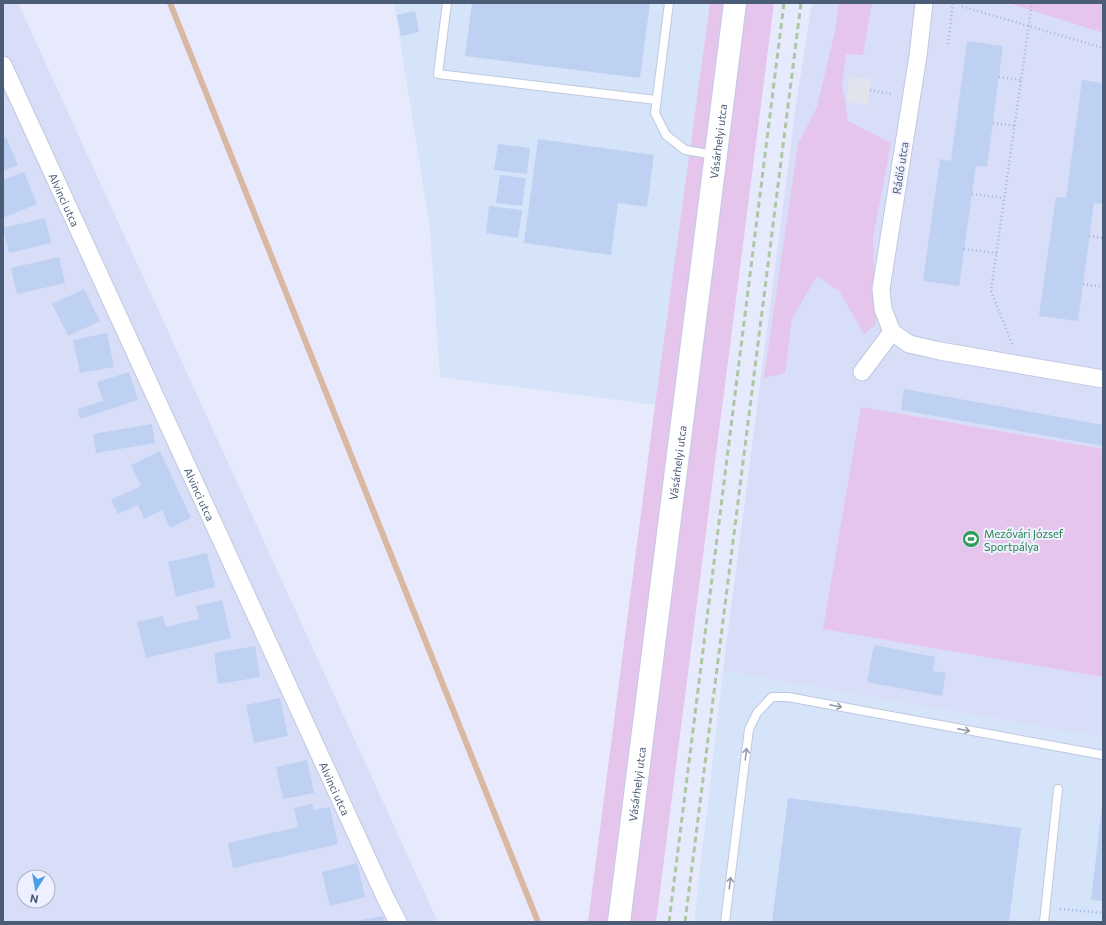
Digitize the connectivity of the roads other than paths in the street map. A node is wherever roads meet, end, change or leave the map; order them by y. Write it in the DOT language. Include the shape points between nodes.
graph roads {
  1 [pos="447,3"];
  2 [pos="669,3"];
  3 [pos="734,3"];
  4 [pos="924,3"];
  5 [pos="3,65"];
  6 [pos="656,100"];
  7 [pos="715,154"];
  8 [pos="892,332"];
  9 [pos="862,372"];
  10 [pos="1103,379"];
  11 [pos="1103,755"];
  12 [pos="1058,789"];
  13 [pos="398,922"];
  14 [pos="619,922"];
  15 [pos="725,922"];
  16 [pos="1044,922"];
  1 -- 6 [label="lane" via="438,74"];
  2 -- 6 [label="lane"];
  3 -- 7 [label="street, Vásárhelyi utca"];
  4 -- 8 [label="street, Rádió utca" via="881,289 882,309"];
  5 -- 13 [label="street, Alvinci utca"];
  6 -- 7 [label="lane" via="655,113 666,134 685,150"];
  7 -- 14 [label="street, Vásárhelyi utca"];
  8 -- 9 [label="street"];
  8 -- 10 [label="street" via="909,344 940,351"];
  15 -- 11 [label="lane, one-way" via="749,729 757,713 772,697 788,697"];
  12 -- 16 [label="lane"];
}
